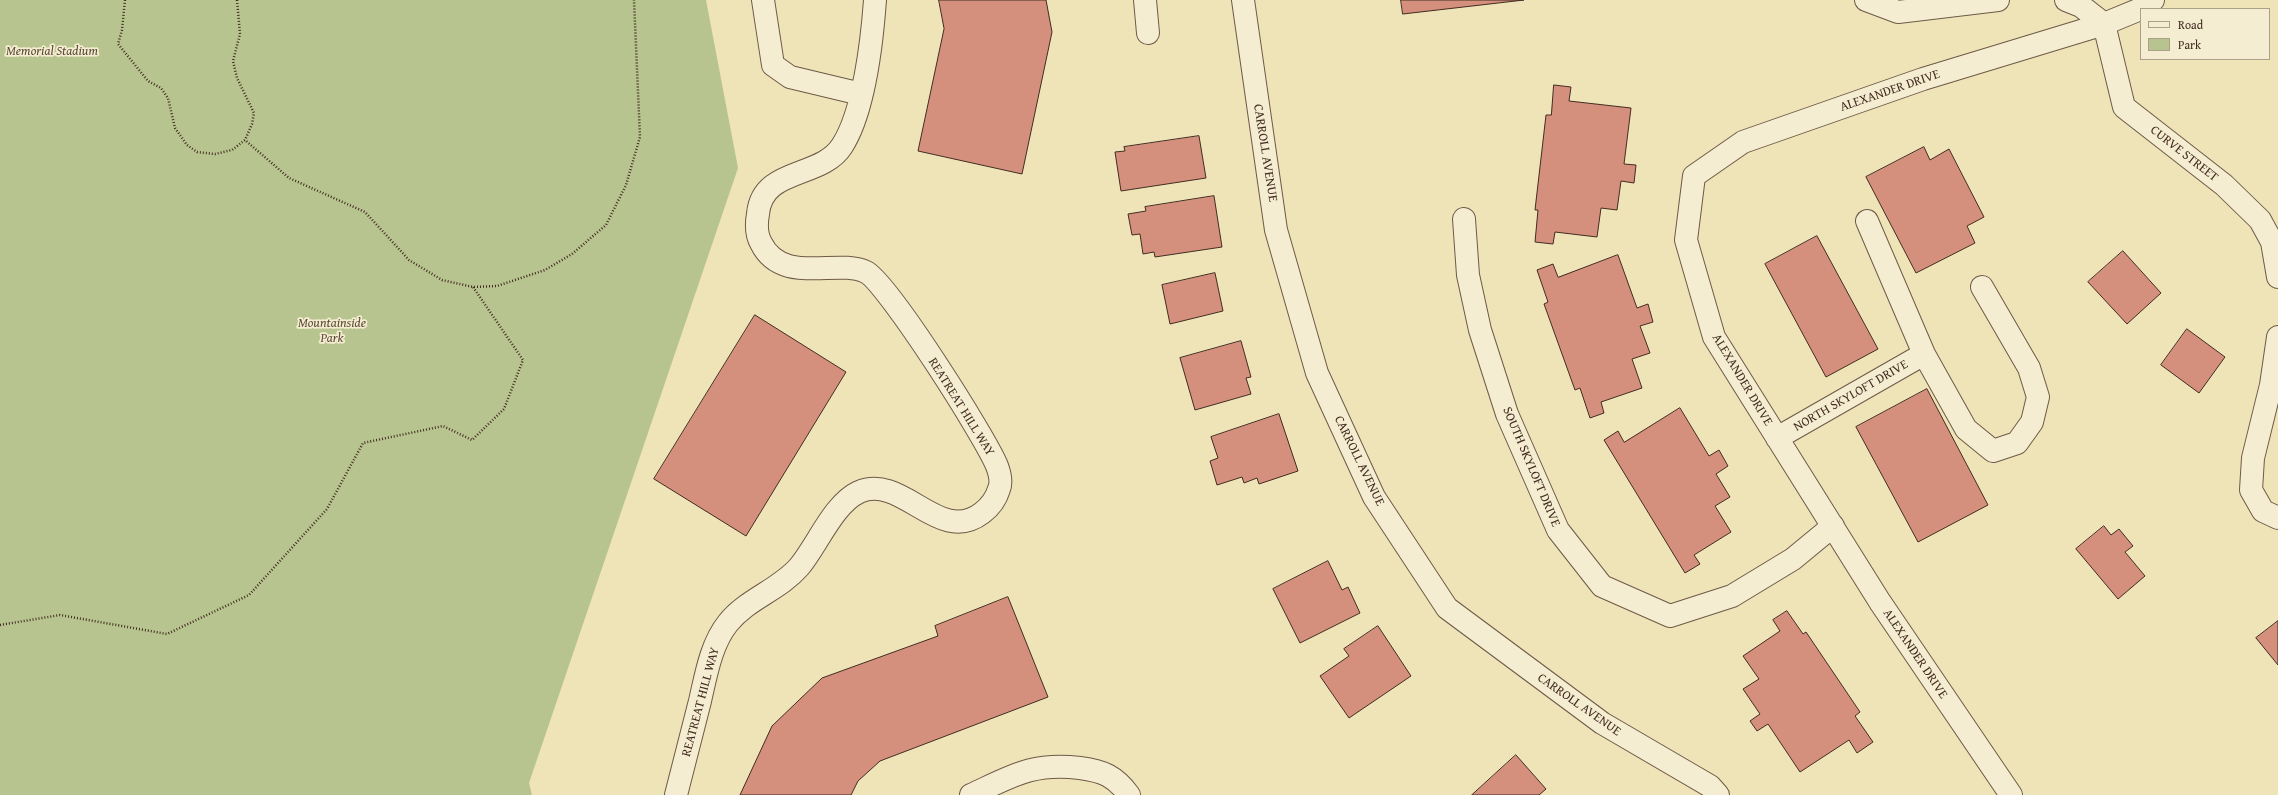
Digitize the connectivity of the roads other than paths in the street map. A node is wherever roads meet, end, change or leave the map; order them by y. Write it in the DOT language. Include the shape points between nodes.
graph roads {
  1 [pos="763,0"];
  2 [pos="875,0"];
  3 [pos="1145,0"];
  4 [pos="1243,0"];
  5 [pos="1866,0"];
  6 [pos="1998,0"];
  7 [pos="2066,0"];
  8 [pos="2153,0"];
  9 [pos="2141,8"];
  10 [pos="2140,9"];
  11 [pos="2104,24"];
  12 [pos="1148,33"];
  13 [pos="861,94"];
  14 [pos="1464,219"];
  15 [pos="1867,221"];
  16 [pos="2278,277"];
  17 [pos="1982,287"];
  18 [pos="2278,337"];
  19 [pos="1924,354"];
  20 [pos="1777,438"];
  21 [pos="2278,518"];
  22 [pos="1833,526"];
  23 [pos="676,795"];
  24 [pos="971,795"];
  25 [pos="1128,795"];
  26 [pos="1718,795"];
  27 [pos="2011,795"];
  1 -- 13 [label="street" via="773,65 790,77"];
  2 -- 13 [label="street, REATREAT HILL WAY"];
  3 -- 12 [label="street"];
  4 -- 26 [label="street, CARROLL AVENUE" via="1276,230 1317,373 1374,497 1447,608 1602,723 1710,786"];
  5 -- 6 [label="street" via="1898,12"];
  7 -- 11 [label="street" via="2081,6"];
  8 -- 9 [label="street, ALEXANDER DRIVE"];
  10 -- 11 [label="street, ALEXANDER DRIVE"];
  11 -- 16 [label="street, CURVE STREET" via="2124,107 2224,185 2260,220 2272,242"];
  11 -- 20 [label="street, ALEXANDER DRIVE" via="1923,79 1743,142 1694,176 1686,240 1714,337"];
  13 -- 23 [label="street, REATREAT HILL WAY" via="853,124 842,146 834,156 778,181 767,190 758,207 756,229 762,245 771,256 784,264 802,269 856,269 875,278 988,446 998,468 1001,484 986,511 964,521 949,522 886,490 872,489 857,493 843,505 790,576 738,613 729,621 719,637 708,668"];
  14 -- 22 [label="street, SOUTH SKYLOFT DRIVE" via="1468,275 1480,330 1507,414 1558,530 1602,586 1670,616 1732,596 1793,559"];
  15 -- 19 [label="street, NORTH SKYLOFT DRIVE"];
  17 -- 19 [label="street, NORTH SKYLOFT DRIVE" via="2030,368 2038,397 2032,422 2016,443 1993,451 1966,429"];
  18 -- 21 [label="street" via="2271,385 2253,458 2251,490 2263,511"];
  19 -- 20 [label="street, NORTH SKYLOFT DRIVE"];
  20 -- 22 [label="street, ALEXANDER DRIVE"];
  22 -- 27 [label="street, ALEXANDER DRIVE" via="1880,602"];
  24 -- 25 [label="street" via="1019,773 1042,766 1063,766 1105,773 1120,782"];
}
